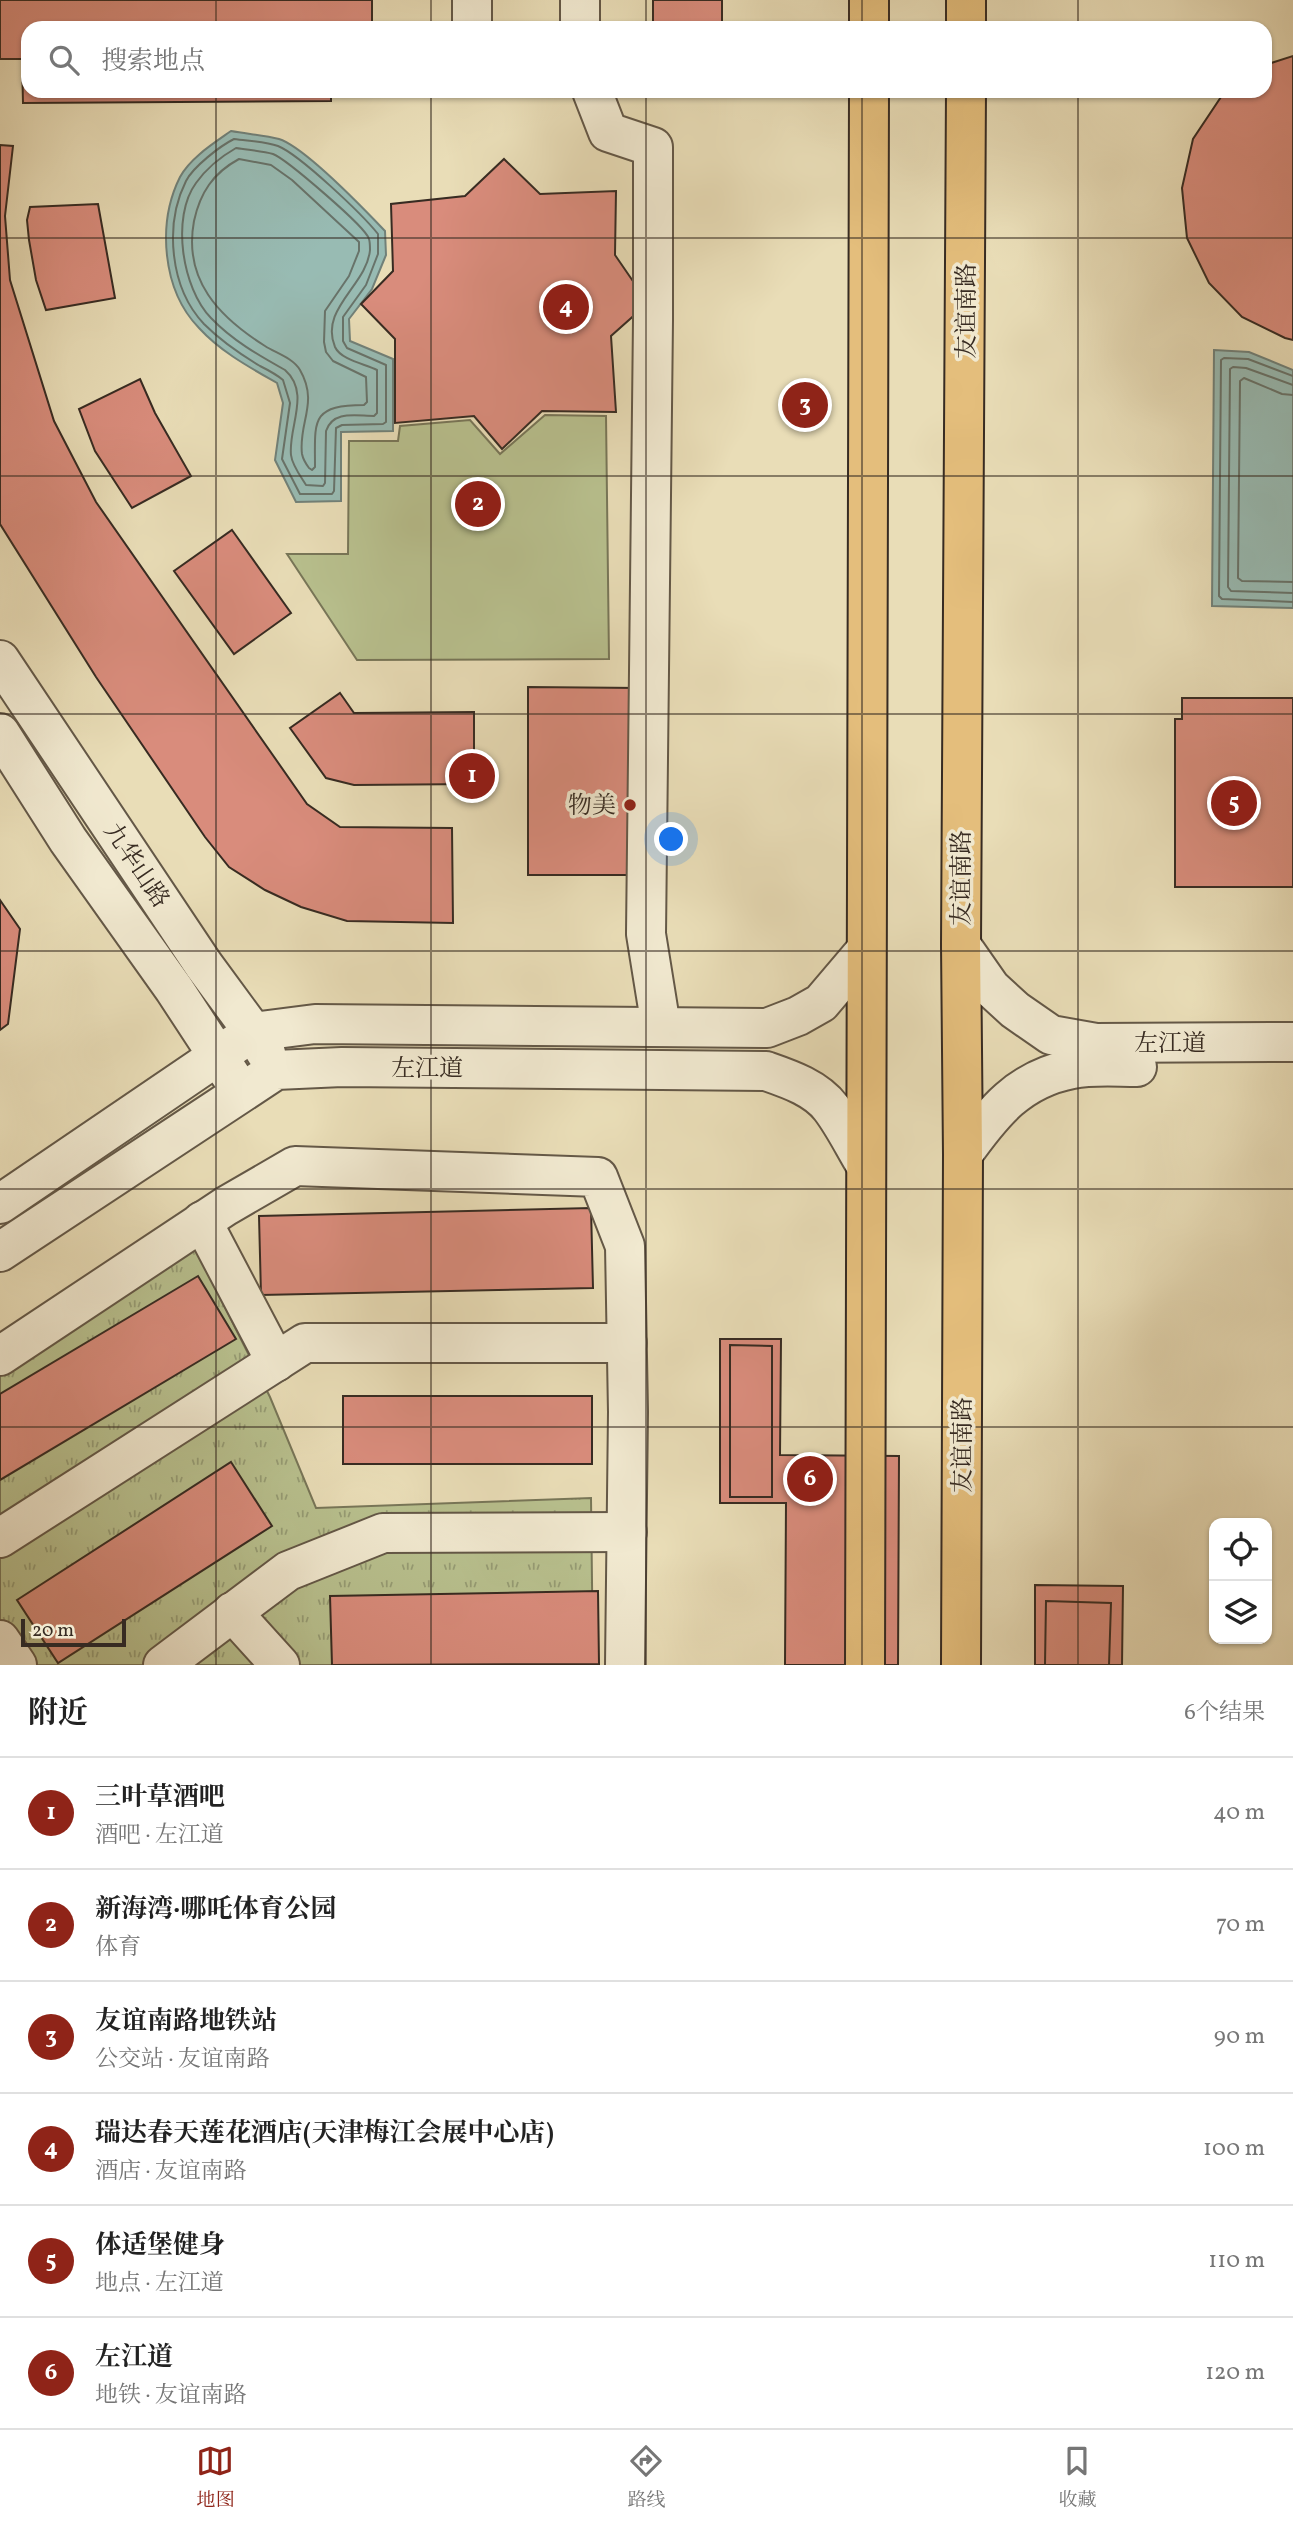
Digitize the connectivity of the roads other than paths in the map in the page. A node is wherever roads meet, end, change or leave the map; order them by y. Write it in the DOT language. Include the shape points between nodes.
graph roads {
  1 [pos="472,0"];
  2 [pos="580,0"];
  3 [pos="869,0"];
  4 [pos="966,0"];
  5 [pos="472,21"];
  6 [pos="580,21"];
  7 [pos="869,21"];
  8 [pos="966,21"];
  9 [pos="595,98"];
  10 [pos="869,98"];
  11 [pos="966,98"];
  12 [pos="0,660"];
  13 [pos="0,733"];
  14 [pos="961,945"];
  15 [pos="866,950"];
  16 [pos="661,1027"];
  17 [pos="253,1032"];
  18 [pos="1293,1042"];
  19 [pos="218,1055"];
  20 [pos="1293,1068"];
  21 [pos="276,1070"];
  22 [pos="240,1092"];
  23 [pos="963,1154"];
  24 [pos="866,1164"];
  25 [pos="0,1204"];
  26 [pos="202,1221"];
  27 [pos="0,1252"];
  28 [pos="627,1343"];
  29 [pos="0,1356"];
  30 [pos="276,1362"];
  31 [pos="627,1532"];
  32 [pos="0,1538"];
  33 [pos="232,1612"];
  34 [pos="0,1640"];
  35 [pos="17,1665"];
  36 [pos="163,1665"];
  37 [pos="280,1665"];
  38 [pos="625,1665"];
  39 [pos="865,1665"];
  40 [pos="961,1665"];
  1 -- 5 [label="street"];
  2 -- 6 [label="street"];
  3 -- 7 [label="main road"];
  4 -- 8 [label="main road"];
  9 -- 16 [label="street" via="608,132 653,147 646,934"];
  10 -- 15 [label="main road"];
  11 -- 14 [label="main road, 友谊南路"];
  12 -- 17 [label="street, 九华山路"];
  13 -- 19 [label="street, 九华山路" via="68,840"];
  14 -- 18 [label="street, 左江道" via="991,988 1051,1035 1096,1043"];
  14 -- 23 [label="main road, 友谊南路"];
  15 -- 16 [label="street, 左江道" via="821,1003 767,1028"];
  15 -- 24 [label="main road"];
  16 -- 17 [label="street, 左江道" via="315,1024"];
  17 -- 19 [label="street, 左江道"];
  17 -- 21 [label="street, 九华山路"];
  19 -- 22 [label="street, 九华山路"];
  19 -- 25 [label="street, 左江道"];
  20 -- 23 [label="street, 左江道" via="1073,1068 1037,1079 1008,1099"];
  21 -- 22 [label="street, 左江道"];
  21 -- 24 [label="street, 左江道" via="766,1071 793,1081 831,1107"];
  22 -- 27 [label="street, 左江道"];
  23 -- 40 [label="main road, 友谊南路"];
  24 -- 39 [label="main road"];
  26 -- 28 [label="street" via="295,1166 598,1177 625,1246"];
  26 -- 29 [label="street"];
  26 -- 30 [label="street"];
  28 -- 30 [label="street" via="305,1343"];
  28 -- 31 [label="street"];
  30 -- 32 [label="street"];
  31 -- 33 [label="street" via="383,1533 288,1571"];
  31 -- 38 [label="street"];
  33 -- 36 [label="street"];
  33 -- 37 [label="street"];
  34 -- 35 [label="street"];
}
